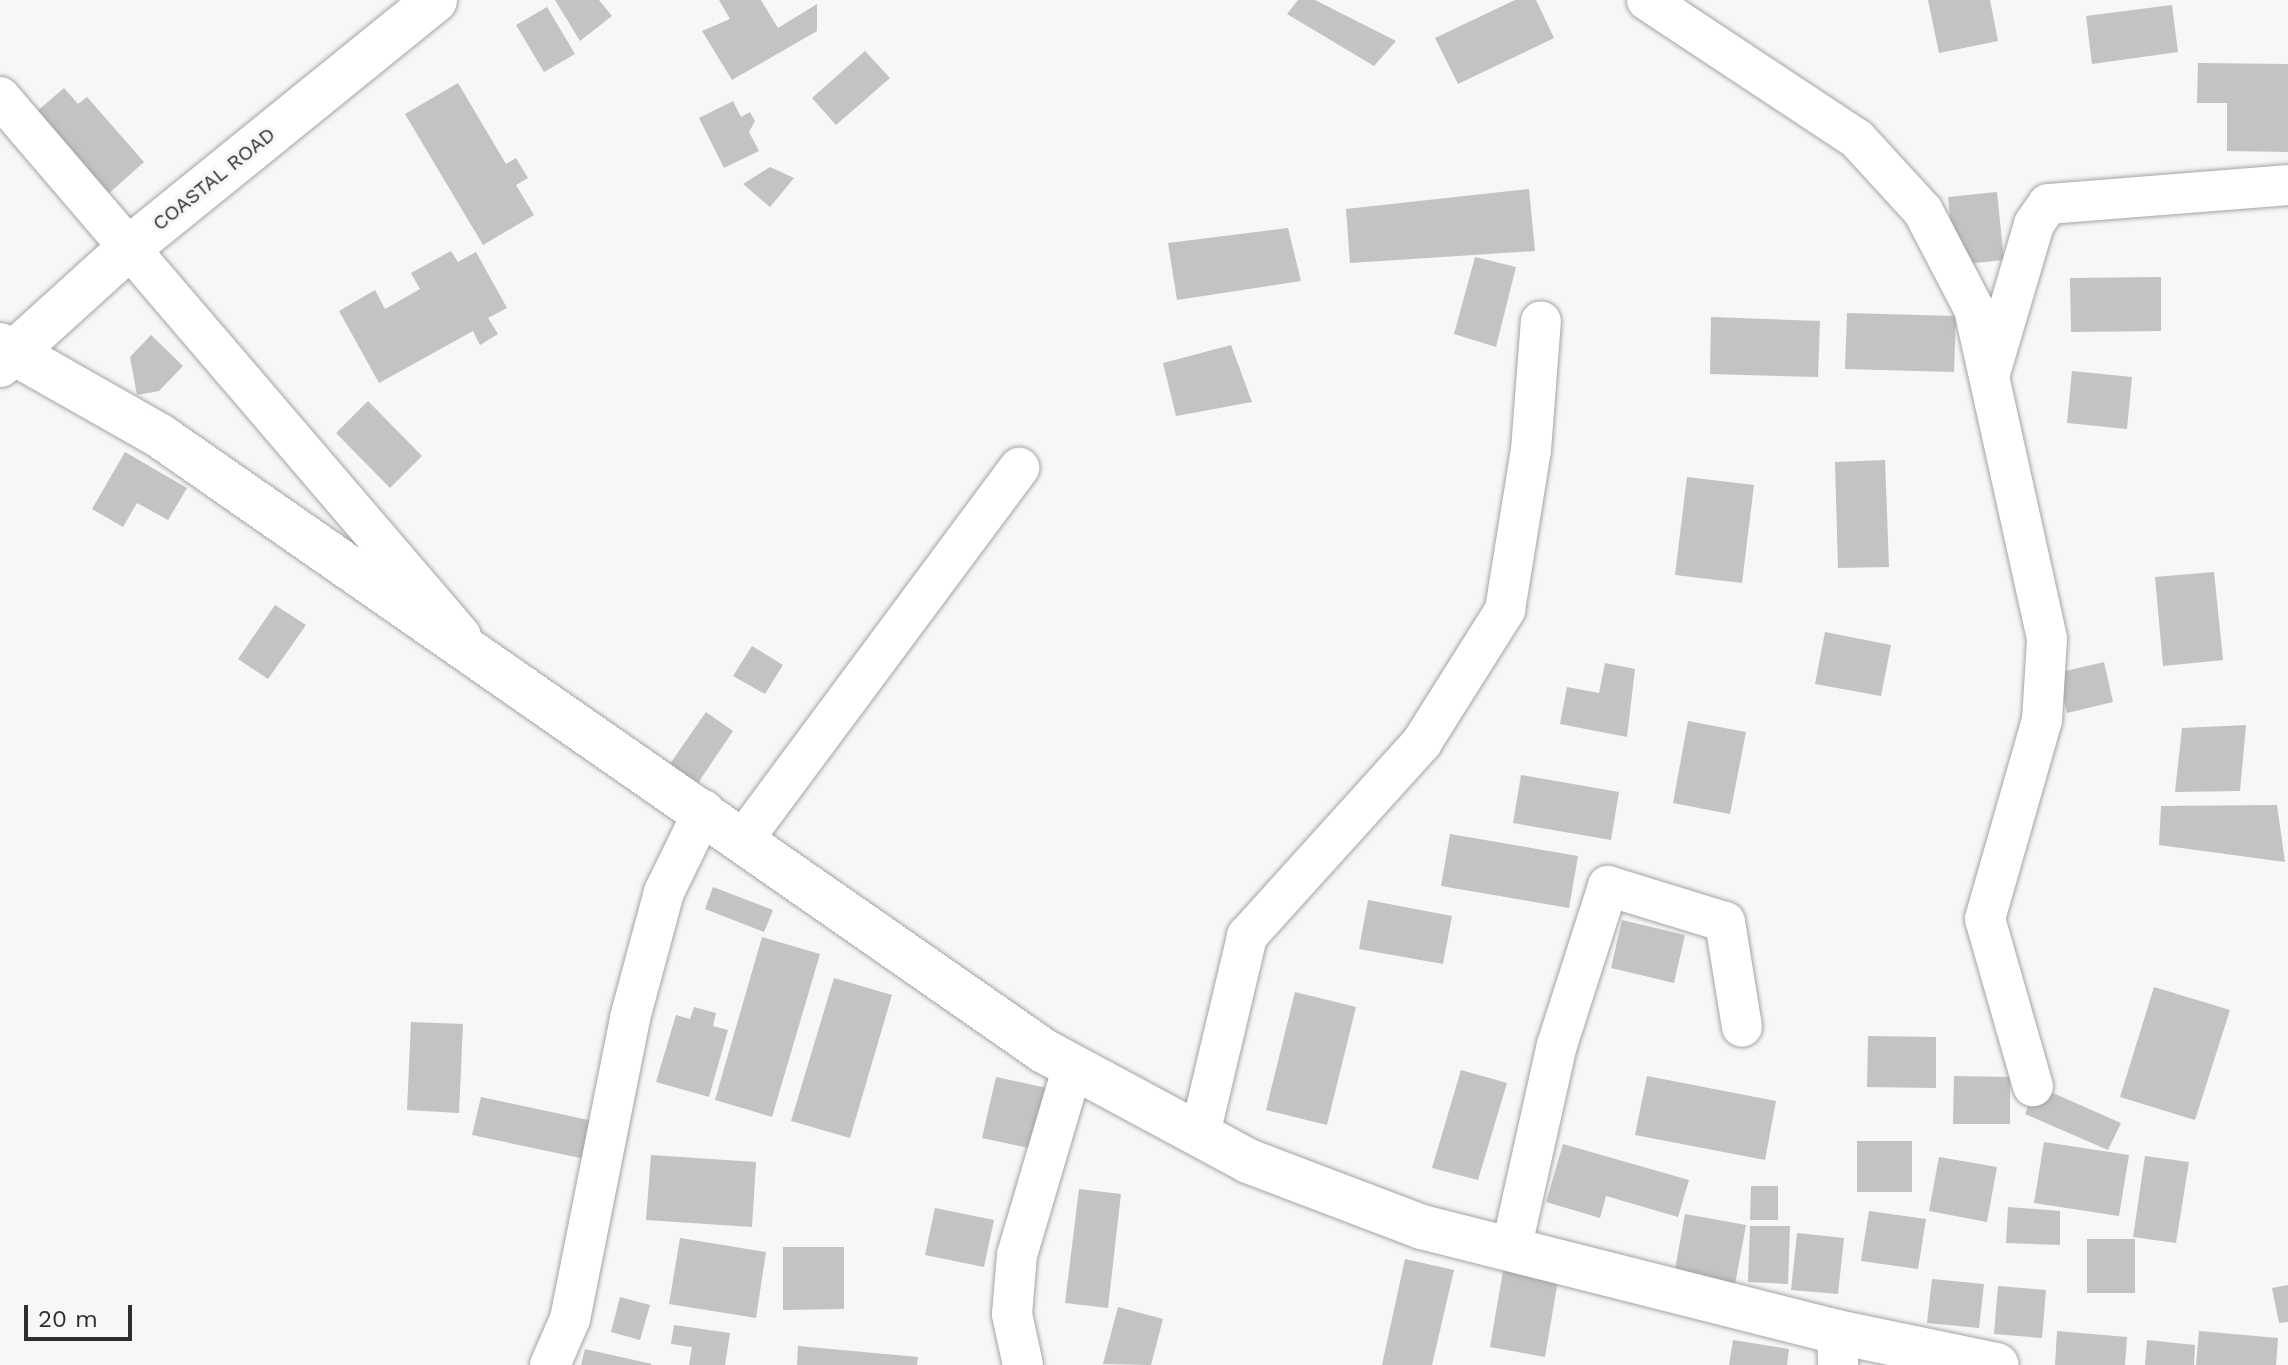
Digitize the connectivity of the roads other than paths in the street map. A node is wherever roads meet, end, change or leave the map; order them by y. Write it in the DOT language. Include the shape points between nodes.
graph roads {
  1 [pos="435,0"];
  2 [pos="1647,0"];
  3 [pos="0,97"];
  4 [pos="2288,185"];
  5 [pos="128,249"];
  6 [pos="1541,321"];
  7 [pos="5,354"];
  8 [pos="1989,377"];
  9 [pos="1019,468"];
  10 [pos="492,673"];
  11 [pos="704,810"];
  12 [pos="745,837"];
  13 [pos="1742,1027"];
  14 [pos="1073,1066"];
  15 [pos="2033,1086"];
  16 [pos="1200,1134"];
  17 [pos="1511,1250"];
  18 [pos="1838,1348"];
  19 [pos="550,1365"];
  20 [pos="1023,1365"];
  21 [pos="1997,1365"];
  1 -- 5 [label="street, COASTAL ROAD"];
  2 -- 8 [label="street" via="1857,139 1923,211 1974,309"];
  3 -- 5 [label="street"];
  4 -- 8 [label="street" via="2048,204 2034,224"];
  5 -- 7 [label="street, COASTAL ROAD"];
  5 -- 10 [label="street"];
  6 -- 16 [label="street" via="1531,450 1505,610 1422,742 1247,936"];
  7 -- 10 [label="street" via="160,436"];
  8 -- 15 [label="street" via="2047,639 2042,720 1985,919"];
  9 -- 12 [label="street"];
  10 -- 11 [label="street"];
  11 -- 12 [label="street"];
  11 -- 19 [label="street" via="664,892 630,1018 570,1319"];
  12 -- 14 [label="street"];
  13 -- 17 [label="street" via="1725,922 1608,886 1557,1045"];
  14 -- 16 [label="street"];
  14 -- 20 [label="street" via="1017,1255 1012,1314"];
  16 -- 17 [label="street" via="1248,1161 1422,1227"];
  17 -- 18 [label="street"];
  18 -- 21 [label="street"];
}
